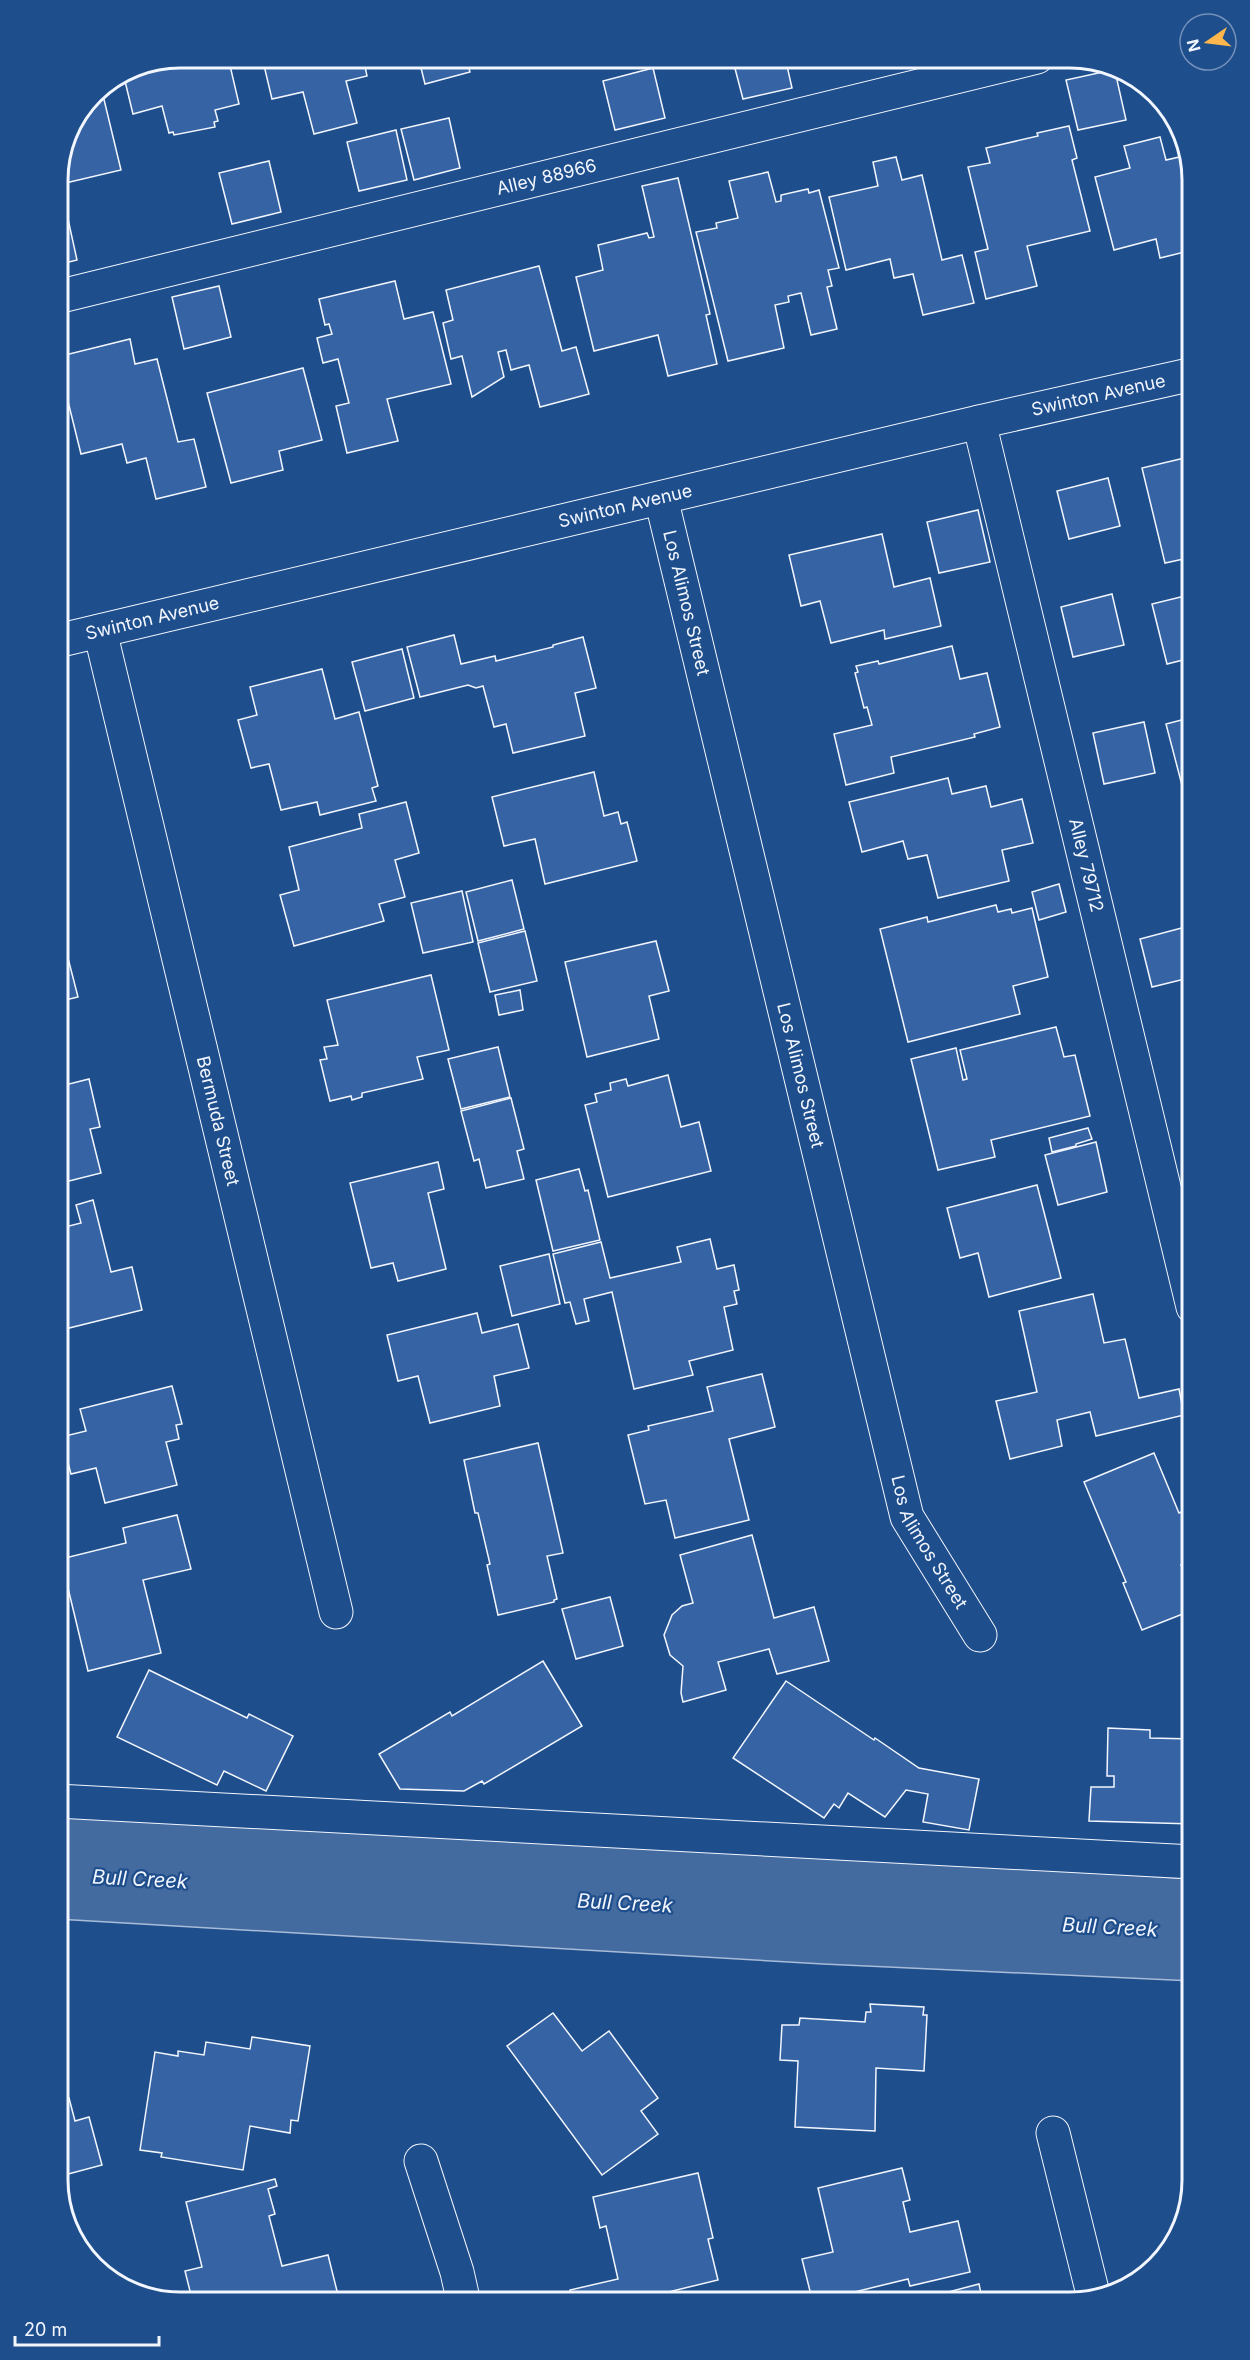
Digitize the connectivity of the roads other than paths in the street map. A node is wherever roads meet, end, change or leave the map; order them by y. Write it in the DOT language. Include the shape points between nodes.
graph roads {
  1 [pos="992,68"];
  2 [pos="68,294"];
  3 [pos="1182,376"];
  4 [pos="979,422"];
  5 [pos="661,498"];
  6 [pos="100,631"];
  7 [pos="68,638"];
  8 [pos="1182,1262"];
  9 [pos="336,1612"];
  10 [pos="980,1635"];
  11 [pos="68,1802"];
  12 [pos="1182,1861"];
  13 [pos="1053,2133"];
  14 [pos="421,2162"];
  15 [pos="1092,2290"];
  16 [pos="462,2292"];
  1 -- 2 [label="street, Alley 88966"];
  3 -- 4 [label="street, Swinton Avenue"];
  4 -- 5 [label="street, Swinton Avenue"];
  4 -- 8 [label="street, Alley 79712"];
  5 -- 6 [label="street, Swinton Avenue"];
  5 -- 10 [label="street, Los Alimos Street" via="908,1517"];
  6 -- 7 [label="street, Swinton Avenue"];
  6 -- 9 [label="street, Bermuda Street"];
  11 -- 12 [label="street"];
  13 -- 15 [label="street"];
  14 -- 16 [label="street"];
}
